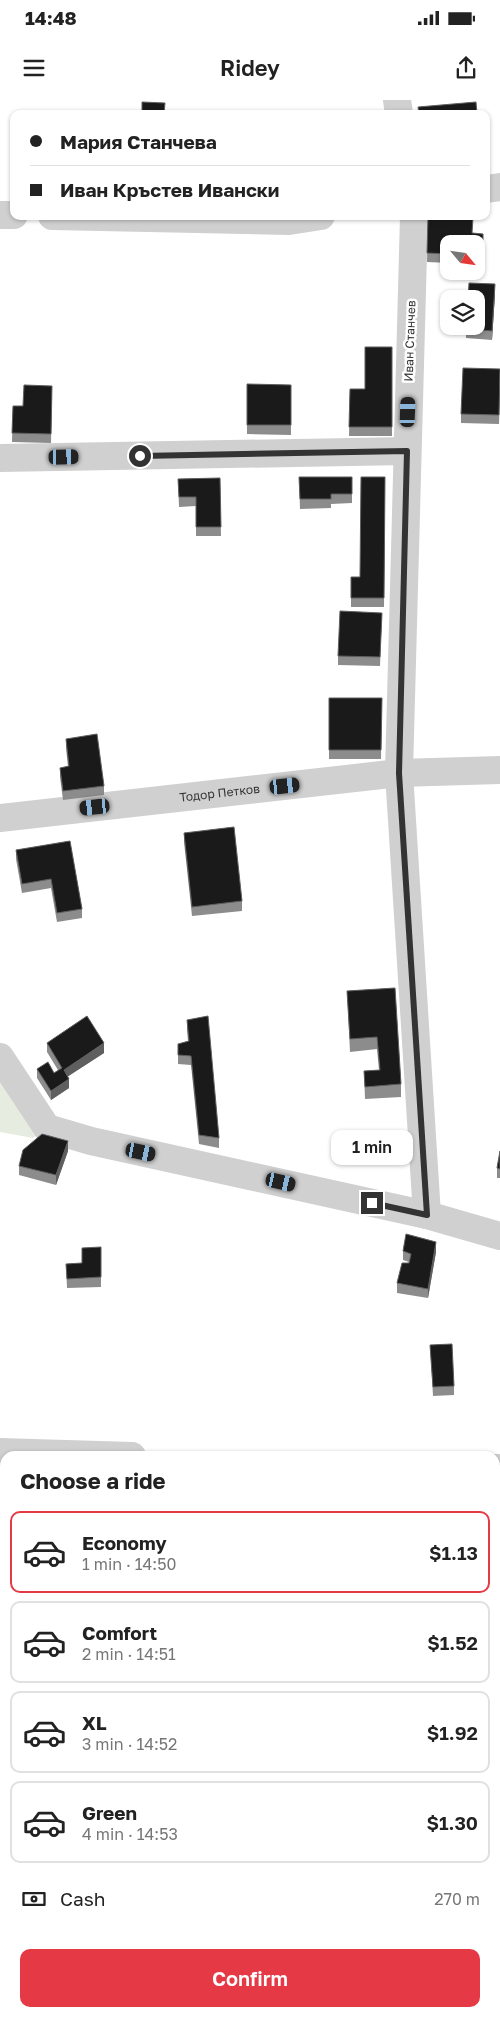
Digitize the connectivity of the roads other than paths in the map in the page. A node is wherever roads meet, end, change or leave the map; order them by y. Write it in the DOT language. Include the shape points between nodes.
graph roads {
  1 [pos="241,220"];
  2 [pos="295,220"];
  3 [pos="414,220"];
  4 [pos="407,451"];
  5 [pos="0,458"];
  6 [pos="500,770"];
  7 [pos="399,773"];
  8 [pos="0,818"];
  9 [pos="0,1057"];
  10 [pos="427,1215"];
  11 [pos="500,1236"];
  1 -- 2 [label="street"];
  3 -- 4 [label="street, Иван Станчев"];
  4 -- 5 [label="street"];
  4 -- 7 [label="street, Иван Станчев"];
  6 -- 7 [label="street, Тодор Петков"];
  7 -- 8 [label="street, Тодор Петков"];
  7 -- 10 [label="street, Иван Станчев"];
  9 -- 10 [label="street" via="47,1128 92,1141"];
  10 -- 11 [label="street"];
}
